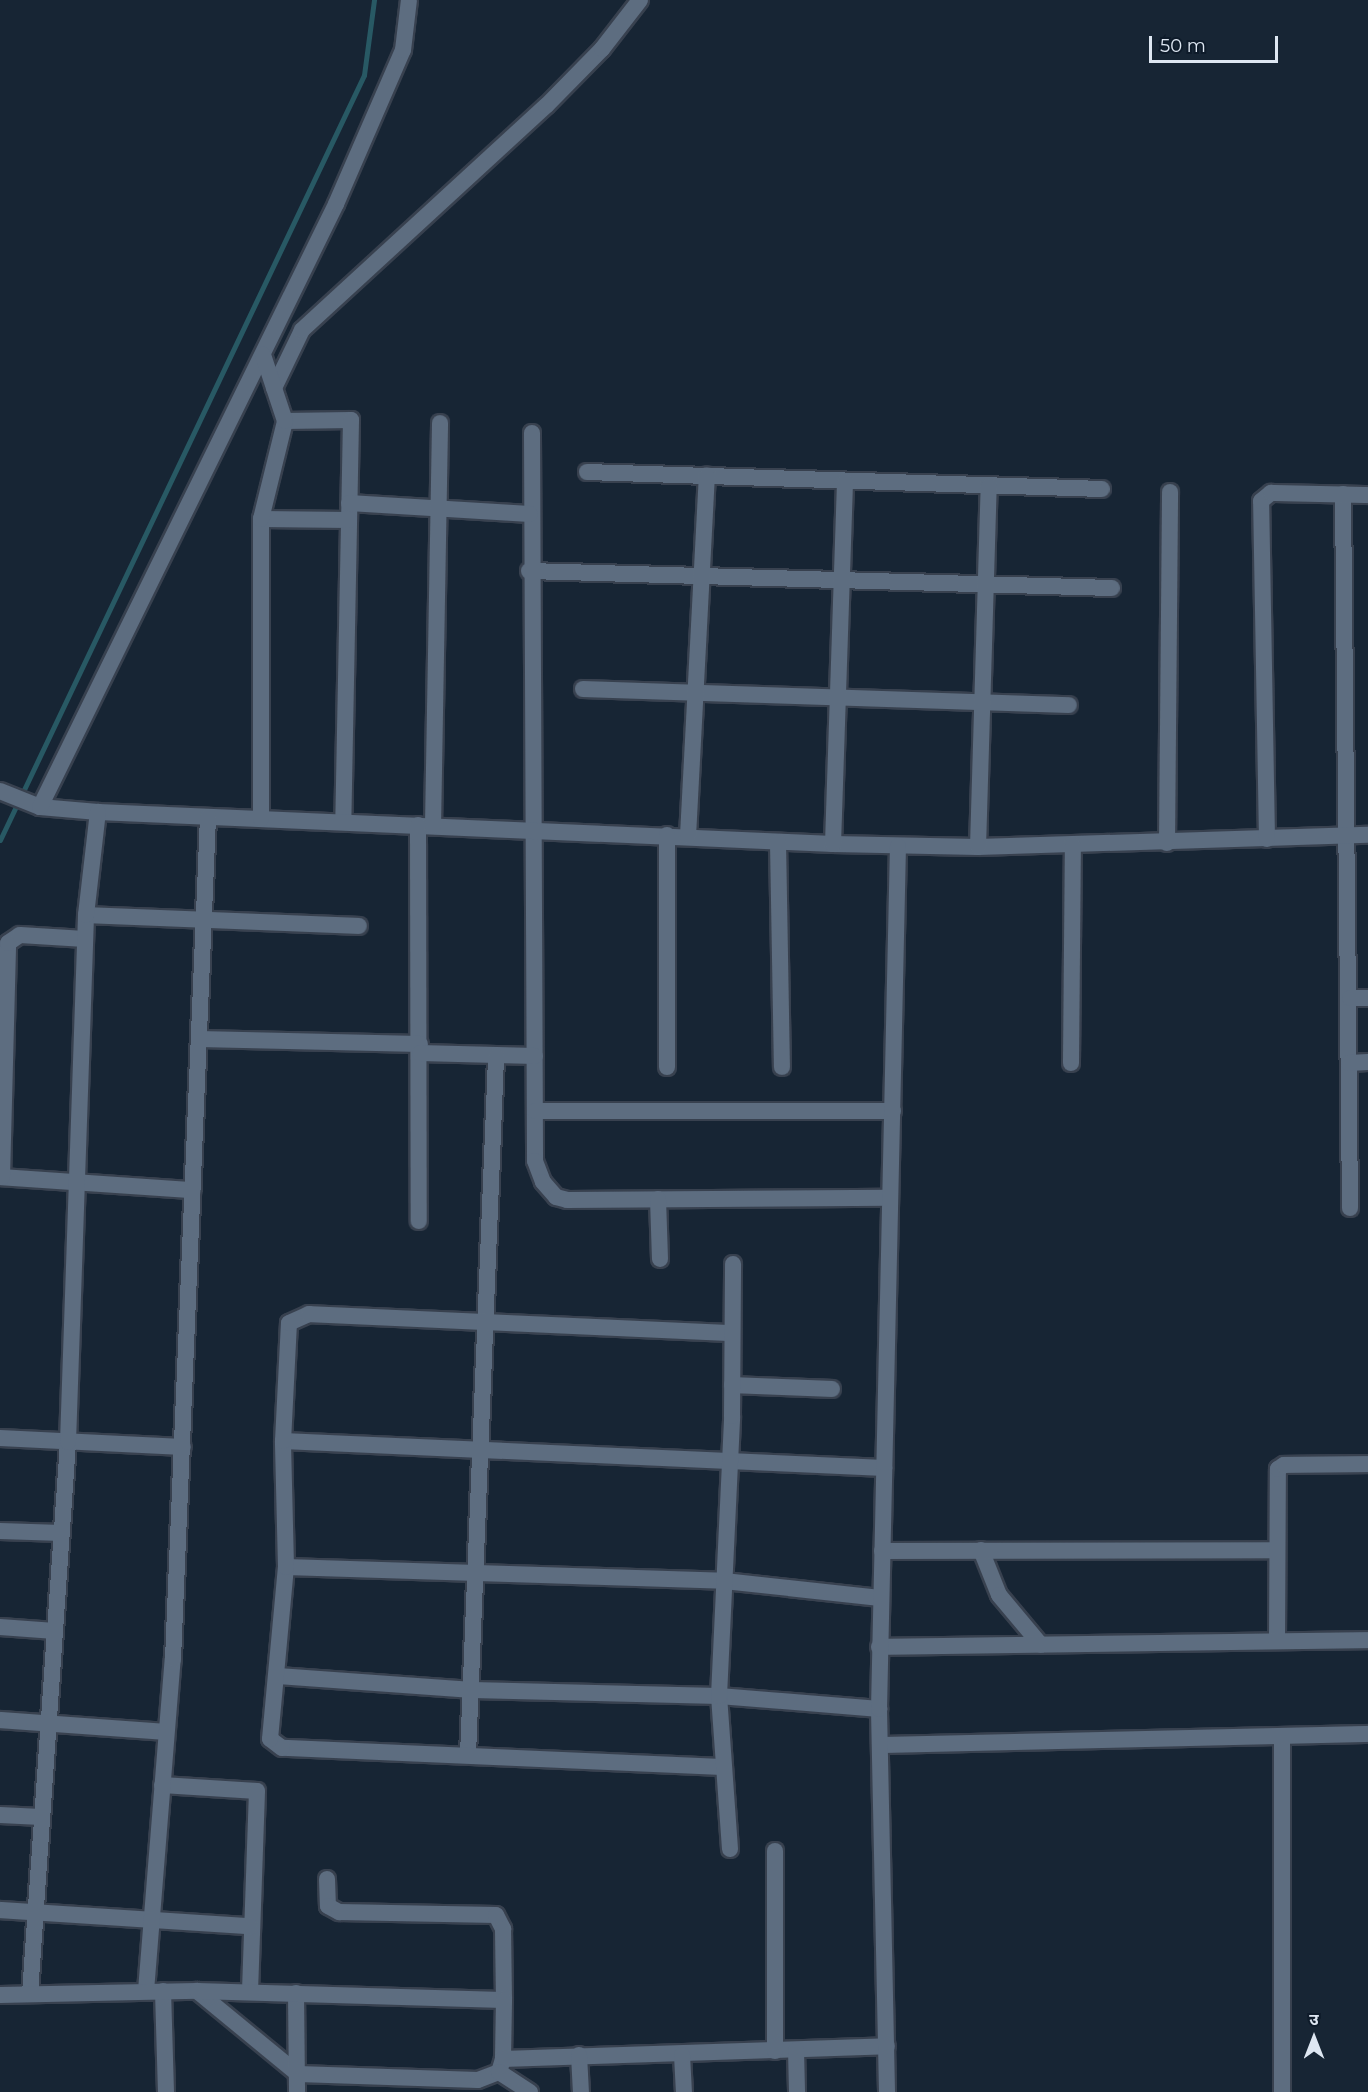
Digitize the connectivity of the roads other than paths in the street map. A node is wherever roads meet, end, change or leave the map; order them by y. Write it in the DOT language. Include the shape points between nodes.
graph roads {
  1 [pos="409,0"];
  2 [pos="640,0"];
  3 [pos="263,355"];
  4 [pos="274,388"];
  5 [pos="285,421"];
  6 [pos="440,423"];
  7 [pos="532,433"];
  8 [pos="587,472"];
  9 [pos="707,476"];
  10 [pos="845,481"];
  11 [pos="989,486"];
  12 [pos="1102,489"];
  13 [pos="1170,492"];
  14 [pos="1343,494"];
  15 [pos="1368,495"];
  16 [pos="349,503"];
  17 [pos="439,508"];
  18 [pos="530,514"];
  19 [pos="261,519"];
  20 [pos="349,520"];
  21 [pos="529,571"];
  22 [pos="699,576"];
  23 [pos="844,581"];
  24 [pos="986,585"];
  25 [pos="1112,588"];
  26 [pos="583,689"];
  27 [pos="693,694"];
  28 [pos="841,698"];
  29 [pos="982,702"];
  30 [pos="1069,705"];
  31 [pos="0,791"];
  32 [pos="36,806"];
  33 [pos="98,812"];
  34 [pos="208,817"];
  35 [pos="261,819"];
  36 [pos="343,822"];
  37 [pos="425,826"];
  38 [pos="532,830"];
  39 [pos="667,835"];
  40 [pos="1368,835"];
  41 [pos="688,836"];
  42 [pos="1349,836"];
  43 [pos="1267,839"];
  44 [pos="778,842"];
  45 [pos="1167,843"];
  46 [pos="833,844"];
  47 [pos="1073,845"];
  48 [pos="898,846"];
  49 [pos="978,847"];
  50 [pos="86,915"];
  51 [pos="201,920"];
  52 [pos="359,926"];
  53 [pos="85,939"];
  54 [pos="1350,998"];
  55 [pos="1368,998"];
  56 [pos="199,1039"];
  57 [pos="420,1049"];
  58 [pos="535,1056"];
  59 [pos="496,1057"];
  60 [pos="1368,1062"];
  61 [pos="1071,1063"];
  62 [pos="1349,1063"];
  63 [pos="667,1067"];
  64 [pos="782,1067"];
  65 [pos="535,1111"];
  66 [pos="893,1111"];
  67 [pos="1,1177"];
  68 [pos="77,1182"];
  69 [pos="193,1190"];
  70 [pos="890,1198"];
  71 [pos="658,1199"];
  72 [pos="1350,1208"];
  73 [pos="419,1221"];
  74 [pos="660,1259"];
  75 [pos="733,1264"];
  76 [pos="485,1324"];
  77 [pos="732,1333"];
  78 [pos="732,1385"];
  79 [pos="832,1389"];
  80 [pos="0,1438"];
  81 [pos="283,1441"];
  82 [pos="68,1442"];
  83 [pos="183,1447"];
  84 [pos="484,1449"];
  85 [pos="729,1462"];
  86 [pos="1368,1464"];
  87 [pos="884,1468"];
  88 [pos="0,1531"];
  89 [pos="62,1533"];
  90 [pos="981,1550"];
  91 [pos="1277,1550"];
  92 [pos="882,1551"];
  93 [pos="286,1567"];
  94 [pos="478,1575"];
  95 [pos="724,1581"];
  96 [pos="880,1598"];
  97 [pos="0,1627"];
  98 [pos="55,1631"];
  99 [pos="1368,1640"];
  100 [pos="1277,1641"];
  101 [pos="1041,1645"];
  102 [pos="879,1647"];
  103 [pos="278,1676"];
  104 [pos="472,1690"];
  105 [pos="719,1696"];
  106 [pos="879,1709"];
  107 [pos="0,1720"];
  108 [pos="48,1724"];
  109 [pos="166,1732"];
  110 [pos="1368,1734"];
  111 [pos="1281,1736"];
  112 [pos="880,1744"];
  113 [pos="468,1755"];
  114 [pos="722,1767"];
  115 [pos="162,1785"];
  116 [pos="0,1815"];
  117 [pos="41,1817"];
  118 [pos="730,1849"];
  119 [pos="775,1851"];
  120 [pos="327,1879"];
  121 [pos="0,1910"];
  122 [pos="36,1912"];
  123 [pos="153,1918"];
  124 [pos="249,1926"];
  125 [pos="155,1991"];
  126 [pos="197,1991"];
  127 [pos="250,1992"];
  128 [pos="296,1993"];
  129 [pos="30,1994"];
  130 [pos="0,1995"];
  131 [pos="504,2000"];
  132 [pos="887,2046"];
  133 [pos="796,2050"];
  134 [pos="775,2051"];
  135 [pos="579,2055"];
  136 [pos="682,2055"];
  137 [pos="501,2066"];
  138 [pos="298,2074"];
  139 [pos="418,2087"];
  140 [pos="166,2092"];
  141 [pos="297,2092"];
  142 [pos="530,2092"];
  143 [pos="581,2092"];
  144 [pos="684,2092"];
  145 [pos="797,2092"];
  146 [pos="887,2092"];
  147 [pos="1282,2092"];
  1 -- 3 [label="street" via="403,50"];
  2 -- 4 [label="street" via="602,49 546,106 302,330"];
  3 -- 4 [label="street"];
  3 -- 32 [label="street"];
  4 -- 5 [label="street"];
  5 -- 16 [label="street" via="351,420"];
  5 -- 19 [label="street"];
  6 -- 17 [label="street"];
  7 -- 18 [label="street"];
  8 -- 9 [label="street"];
  9 -- 10 [label="street"];
  9 -- 22 [label="street"];
  10 -- 11 [label="street"];
  10 -- 23 [label="street"];
  11 -- 12 [label="street"];
  11 -- 24 [label="street"];
  13 -- 45 [label="street"];
  14 -- 15 [label="street"];
  14 -- 42 [label="street"];
  14 -- 43 [label="street" via="1271,493 1261,501"];
  16 -- 17 [label="street"];
  16 -- 20 [label="street"];
  17 -- 18 [label="street"];
  17 -- 37 [label="street"];
  18 -- 21 [label="street"];
  19 -- 20 [label="street"];
  19 -- 35 [label="street"];
  20 -- 36 [label="street"];
  21 -- 22 [label="street"];
  21 -- 38 [label="street"];
  22 -- 23 [label="street"];
  22 -- 27 [label="street"];
  23 -- 24 [label="street"];
  23 -- 28 [label="street"];
  24 -- 25 [label="street"];
  24 -- 29 [label="street"];
  26 -- 27 [label="street"];
  27 -- 28 [label="street"];
  27 -- 41 [label="street"];
  28 -- 29 [label="street"];
  28 -- 46 [label="street"];
  29 -- 30 [label="street"];
  29 -- 49 [label="street"];
  31 -- 32 [label="street"];
  32 -- 33 [label="street"];
  33 -- 34 [label="street"];
  33 -- 50 [label="street"];
  34 -- 35 [label="street"];
  34 -- 51 [label="street"];
  35 -- 36 [label="street"];
  36 -- 37 [label="street"];
  37 -- 38 [label="street"];
  37 -- 57 [label="street"];
  38 -- 39 [label="street"];
  38 -- 58 [label="street"];
  39 -- 41 [label="street"];
  39 -- 63 [label="street"];
  40 -- 42 [label="street"];
  41 -- 44 [label="street"];
  42 -- 43 [label="street"];
  42 -- 54 [label="street"];
  43 -- 45 [label="street"];
  44 -- 46 [label="street"];
  44 -- 64 [label="street"];
  45 -- 47 [label="street"];
  46 -- 48 [label="street"];
  47 -- 49 [label="street"];
  47 -- 61 [label="street"];
  48 -- 49 [label="street"];
  48 -- 66 [label="street"];
  50 -- 51 [label="street"];
  50 -- 53 [label="street"];
  51 -- 52 [label="street"];
  51 -- 56 [label="street"];
  53 -- 67 [label="street" via="20,935 8,943"];
  53 -- 68 [label="street"];
  54 -- 55 [label="street"];
  54 -- 62 [label="street"];
  56 -- 57 [label="street"];
  56 -- 69 [label="street"];
  57 -- 59 [label="street"];
  57 -- 73 [label="street"];
  58 -- 59 [label="street"];
  58 -- 65 [label="street"];
  59 -- 76 [label="street"];
  60 -- 62 [label="street"];
  62 -- 72 [label="street"];
  65 -- 66 [label="street"];
  65 -- 71 [label="street" via="538,1172 556,1197"];
  66 -- 70 [label="street"];
  67 -- 68 [label="street"];
  68 -- 69 [label="street"];
  68 -- 82 [label="street"];
  69 -- 83 [label="street"];
  70 -- 71 [label="street"];
  70 -- 87 [label="street"];
  71 -- 74 [label="street"];
  75 -- 77 [label="street"];
  76 -- 77 [label="street"];
  76 -- 81 [label="street" via="297,1317 286,1334"];
  76 -- 84 [label="street"];
  77 -- 78 [label="street"];
  78 -- 79 [label="street"];
  78 -- 85 [label="street"];
  80 -- 82 [label="street"];
  81 -- 84 [label="street"];
  81 -- 93 [label="street"];
  82 -- 83 [label="street"];
  82 -- 89 [label="street"];
  83 -- 109 [label="street"];
  84 -- 85 [label="street"];
  84 -- 94 [label="street"];
  85 -- 87 [label="street"];
  85 -- 95 [label="street"];
  86 -- 91 [label="street" via="1280,1466"];
  87 -- 92 [label="street"];
  88 -- 89 [label="street"];
  89 -- 98 [label="street"];
  90 -- 91 [label="street"];
  90 -- 92 [label="street"];
  90 -- 101 [label="street" via="999,1595"];
  91 -- 100 [label="street"];
  92 -- 96 [label="street"];
  93 -- 94 [label="street"];
  93 -- 103 [label="street"];
  94 -- 95 [label="street"];
  94 -- 104 [label="street"];
  95 -- 96 [label="street"];
  95 -- 105 [label="street"];
  96 -- 102 [label="street"];
  97 -- 98 [label="street"];
  98 -- 108 [label="street"];
  99 -- 100 [label="street"];
  100 -- 101 [label="street"];
  101 -- 102 [label="street"];
  102 -- 106 [label="street"];
  103 -- 104 [label="street"];
  103 -- 113 [label="street" via="270,1738 276,1746"];
  104 -- 105 [label="street"];
  104 -- 113 [label="street"];
  105 -- 106 [label="street"];
  105 -- 114 [label="street"];
  106 -- 112 [label="street"];
  107 -- 108 [label="street"];
  108 -- 109 [label="street"];
  108 -- 117 [label="street"];
  109 -- 115 [label="street"];
  110 -- 111 [label="street"];
  111 -- 112 [label="street"];
  111 -- 147 [label="street"];
  112 -- 132 [label="street"];
  113 -- 114 [label="street"];
  114 -- 118 [label="street"];
  115 -- 123 [label="street"];
  115 -- 124 [label="street" via="257,1791"];
  116 -- 117 [label="street"];
  117 -- 122 [label="street"];
  119 -- 134 [label="street"];
  120 -- 131 [label="street" via="328,1906 339,1912 496,1915 503,1929"];
  121 -- 122 [label="street"];
  122 -- 123 [label="street"];
  122 -- 129 [label="street"];
  123 -- 124 [label="street"];
  123 -- 125 [label="street"];
  124 -- 127 [label="street"];
  125 -- 126 [label="street"];
  125 -- 129 [label="street"];
  125 -- 140 [label="street"];
  126 -- 127 [label="street"];
  126 -- 138 [label="street"];
  127 -- 128 [label="street"];
  128 -- 131 [label="street"];
  128 -- 138 [label="street"];
  129 -- 130 [label="street"];
  131 -- 137 [label="street"];
  132 -- 133 [label="street"];
  132 -- 146 [label="street"];
  133 -- 134 [label="street"];
  133 -- 145 [label="street"];
  134 -- 136 [label="street"];
  135 -- 136 [label="street"];
  135 -- 137 [label="street"];
  135 -- 143 [label="street"];
  136 -- 144 [label="street"];
  137 -- 139 [label="street" via="478,2080"];
  137 -- 142 [label="street"];
  138 -- 139 [label="street"];
  138 -- 141 [label="street"];
}
